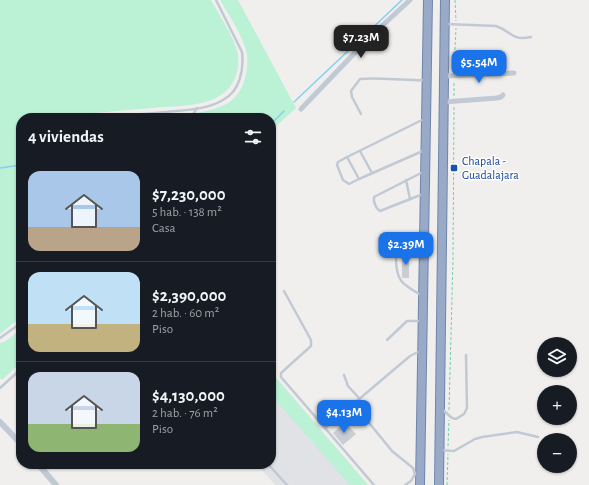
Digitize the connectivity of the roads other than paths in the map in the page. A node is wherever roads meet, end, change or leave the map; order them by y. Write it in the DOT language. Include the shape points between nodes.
graph roads {
  1 [pos="216,0"];
  2 [pos="410,0"];
  3 [pos="428,0"];
  4 [pos="445,0"];
  5 [pos="445,24"];
  6 [pos="531,37"];
  7 [pos="514,73"];
  8 [pos="444,76"];
  9 [pos="427,80"];
  10 [pos="503,95"];
  11 [pos="444,102"];
  12 [pos="198,108"];
  13 [pos="301,109"];
  14 [pos="148,113"];
  15 [pos="194,113"];
  16 [pos="362,114"];
  17 [pos="426,118"];
  18 [pos="426,150"];
  19 [pos="360,151"];
  20 [pos="347,157"];
  21 [pos="426,171"];
  22 [pos="372,174"];
  23 [pos="359,179"];
  24 [pos="406,180"];
  25 [pos="425,193"];
  26 [pos="410,199"];
  27 [pos="424,243"];
  28 [pos="284,291"];
  29 [pos="424,297"];
  30 [pos="423,322"];
  31 [pos="16,326"];
  32 [pos="0,338"];
  33 [pos="387,340"];
  34 [pos="423,350"];
  35 [pos="466,355"];
  36 [pos="16,374"];
  37 [pos="344,375"];
  38 [pos="0,388"];
  39 [pos="359,398"];
  40 [pos="440,407"];
  41 [pos="361,413"];
  42 [pos="0,422"];
  43 [pos="325,428"];
  44 [pos="537,437"];
  45 [pos="16,439"];
  46 [pos="444,450"];
  47 [pos="42,469"];
  48 [pos="273,469"];
  49 [pos="418,474"];
  50 [pos="56,485"];
  51 [pos="287,485"];
  52 [pos="374,485"];
  53 [pos="405,485"];
  54 [pos="420,485"];
  55 [pos="439,485"];
  1 -- 12 [label="lane" via="242,52 242,71 240,80 230,95"];
  2 -- 13 [label="street"];
  3 -- 9 [label="highway"];
  4 -- 5 [label="highway"];
  5 -- 6 [label="lane" via="496,26 517,39"];
  5 -- 8 [label="highway"];
  7 -- 8 [label="street"];
  8 -- 11 [label="highway"];
  9 -- 16 [label="lane" via="360,79 351,91"];
  9 -- 17 [label="highway"];
  10 -- 11 [label="street" via="497,98"];
  11 -- 40 [label="highway"];
  12 -- 14 [label="lane"];
  12 -- 15 [label="lane"];
  17 -- 18 [label="highway"];
  17 -- 19 [label="lane"];
  18 -- 21 [label="highway"];
  18 -- 22 [label="lane"];
  19 -- 20 [label="lane"];
  19 -- 22 [label="lane"];
  20 -- 23 [label="lane"];
  20 -- 23 [label="lane" via="337,165 343,180 349,184"];
  21 -- 24 [label="lane"];
  21 -- 25 [label="highway"];
  22 -- 23 [label="lane"];
  24 -- 26 [label="lane"];
  24 -- 26 [label="lane" via="374,197 373,200 380,211"];
  25 -- 26 [label="lane"];
  25 -- 27 [label="highway"];
  27 -- 29 [label="highway"];
  27 -- 29 [label="lane" via="405,249 396,258 396,272 402,283"];
  28 -- 43 [label="lane" via="312,343 281,374 281,377"];
  29 -- 30 [label="highway"];
  30 -- 33 [label="lane" via="407,321"];
  30 -- 34 [label="highway"];
  31 -- 32 [label="lane"];
  34 -- 39 [label="lane" via="410,356"];
  34 -- 49 [label="highway"];
  35 -- 40 [label="lane" via="467,408 464,414 456,419"];
  36 -- 38 [label="lane"];
  37 -- 39 [label="lane" via="348,386"];
  39 -- 43 [label="lane"];
  40 -- 46 [label="highway"];
  41 -- 49 [label="lane" via="392,451"];
  42 -- 45 [label="street"];
  43 -- 52 [label="lane"];
  44 -- 46 [label="lane" via="517,432 482,437 454,451"];
  46 -- 55 [label="highway"];
  47 -- 50 [label="street"];
  48 -- 51 [label="lane"];
  49 -- 53 [label="lane"];
  49 -- 54 [label="highway"];
}
